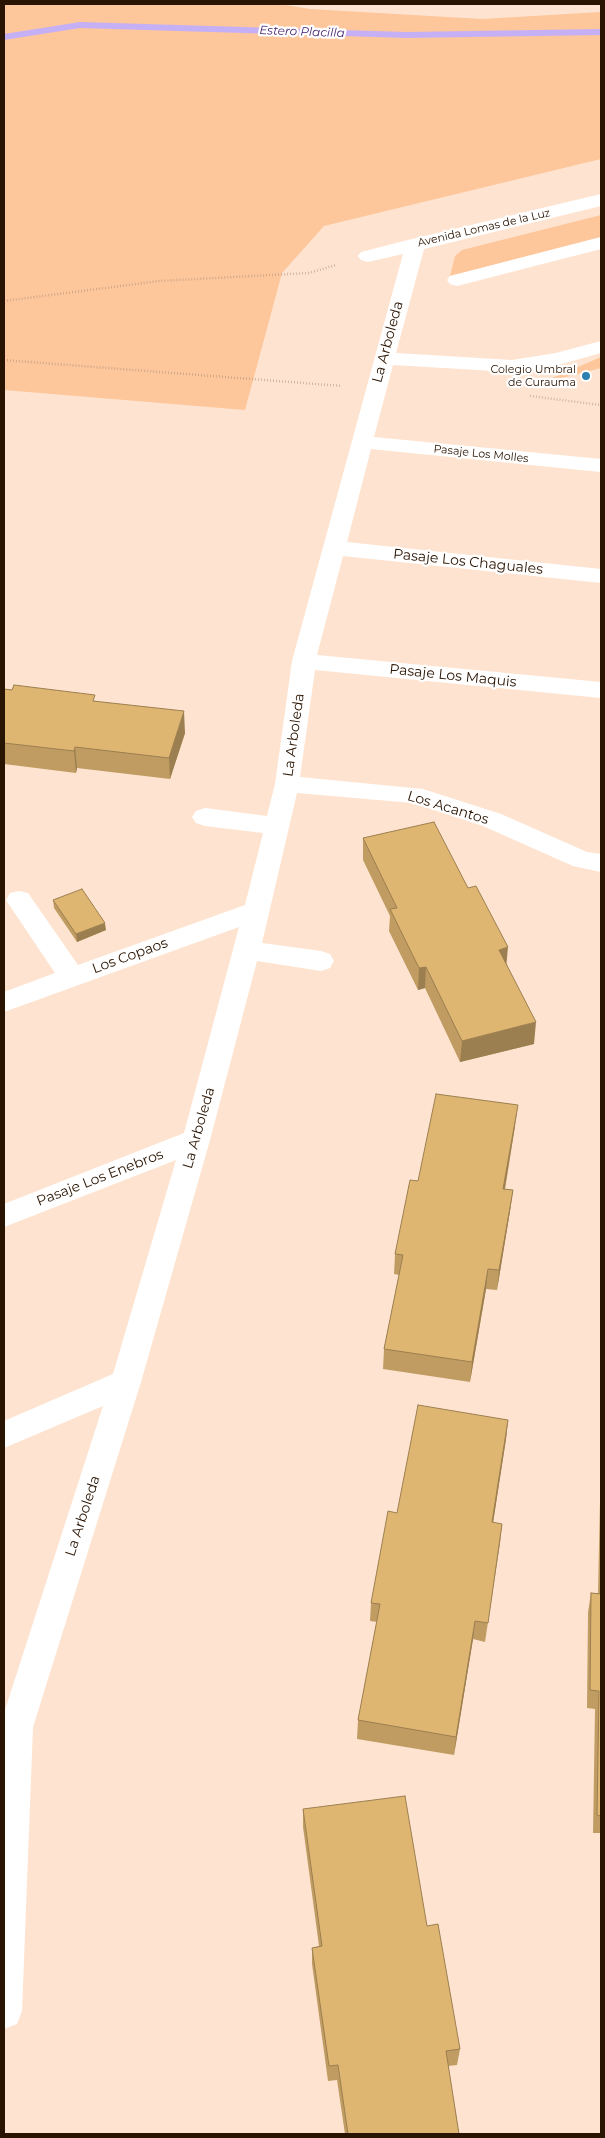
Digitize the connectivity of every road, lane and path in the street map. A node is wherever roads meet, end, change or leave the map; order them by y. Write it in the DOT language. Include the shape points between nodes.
graph roads {
  1 [pos="601,200"];
  2 [pos="601,243"];
  3 [pos="415,244"];
  4 [pos="368,256"];
  5 [pos="457,280"];
  6 [pos="4,301"];
  7 [pos="601,347"];
  8 [pos="385,358"];
  9 [pos="4,360"];
  10 [pos="376,388"];
  11 [pos="361,442"];
  12 [pos="601,466"];
  13 [pos="335,548"];
  14 [pos="601,576"];
  15 [pos="304,661"];
  16 [pos="601,690"];
  17 [pos="288,784"];
  18 [pos="205,817"];
  19 [pos="277,826"];
  20 [pos="601,863"];
  21 [pos="19,900"];
  22 [pos="256,911"];
  23 [pos="248,950"];
  24 [pos="321,961"];
  25 [pos="72,977"];
  26 [pos="4,1002"];
  27 [pos="196,1140"];
  28 [pos="4,1216"];
  29 [pos="126,1382"];
  30 [pos="4,1435"];
  31 [pos="10,1730"];
  32 [pos="4,2012"];
  1 -- 3 [label="street, Avenida Lomas de la Luz"];
  2 -- 5 [label="street"];
  3 -- 4 [label="street, Avenida Lomas de la Luz"];
  3 -- 8 [label="street, La Arboleda"];
  4 -- 6 [label="path" via="309,272 160,281"];
  7 -- 8 [label="street" via="558,359 512,366"];
  8 -- 10 [label="street, La Arboleda"];
  9 -- 10 [label="path"];
  10 -- 11 [label="street, La Arboleda"];
  11 -- 12 [label="street, Pasaje Los Molles"];
  11 -- 13 [label="street, La Arboleda"];
  13 -- 14 [label="street, Pasaje Los Chaguales"];
  13 -- 15 [label="street, La Arboleda"];
  15 -- 16 [label="street, Pasaje Los Maquis"];
  15 -- 17 [label="street, La Arboleda"];
  17 -- 19 [label="street, La Arboleda"];
  17 -- 20 [label="street, Los Acantos" via="414,795 492,820 582,860"];
  18 -- 19 [label="street"];
  19 -- 22 [label="street, La Arboleda"];
  21 -- 25 [label="street"];
  22 -- 23 [label="street, La Arboleda"];
  22 -- 25 [label="street, Los Copaos"];
  23 -- 24 [label="street"];
  23 -- 27 [label="street, La Arboleda"];
  25 -- 26 [label="street, Los Copaos"];
  27 -- 28 [label="street, Pasaje Los Enebros"];
  27 -- 29 [label="street, La Arboleda"];
  29 -- 30 [label="street"];
  29 -- 31 [label="street, La Arboleda"];
  31 -- 32 [label="street, La Arboleda"];
}
